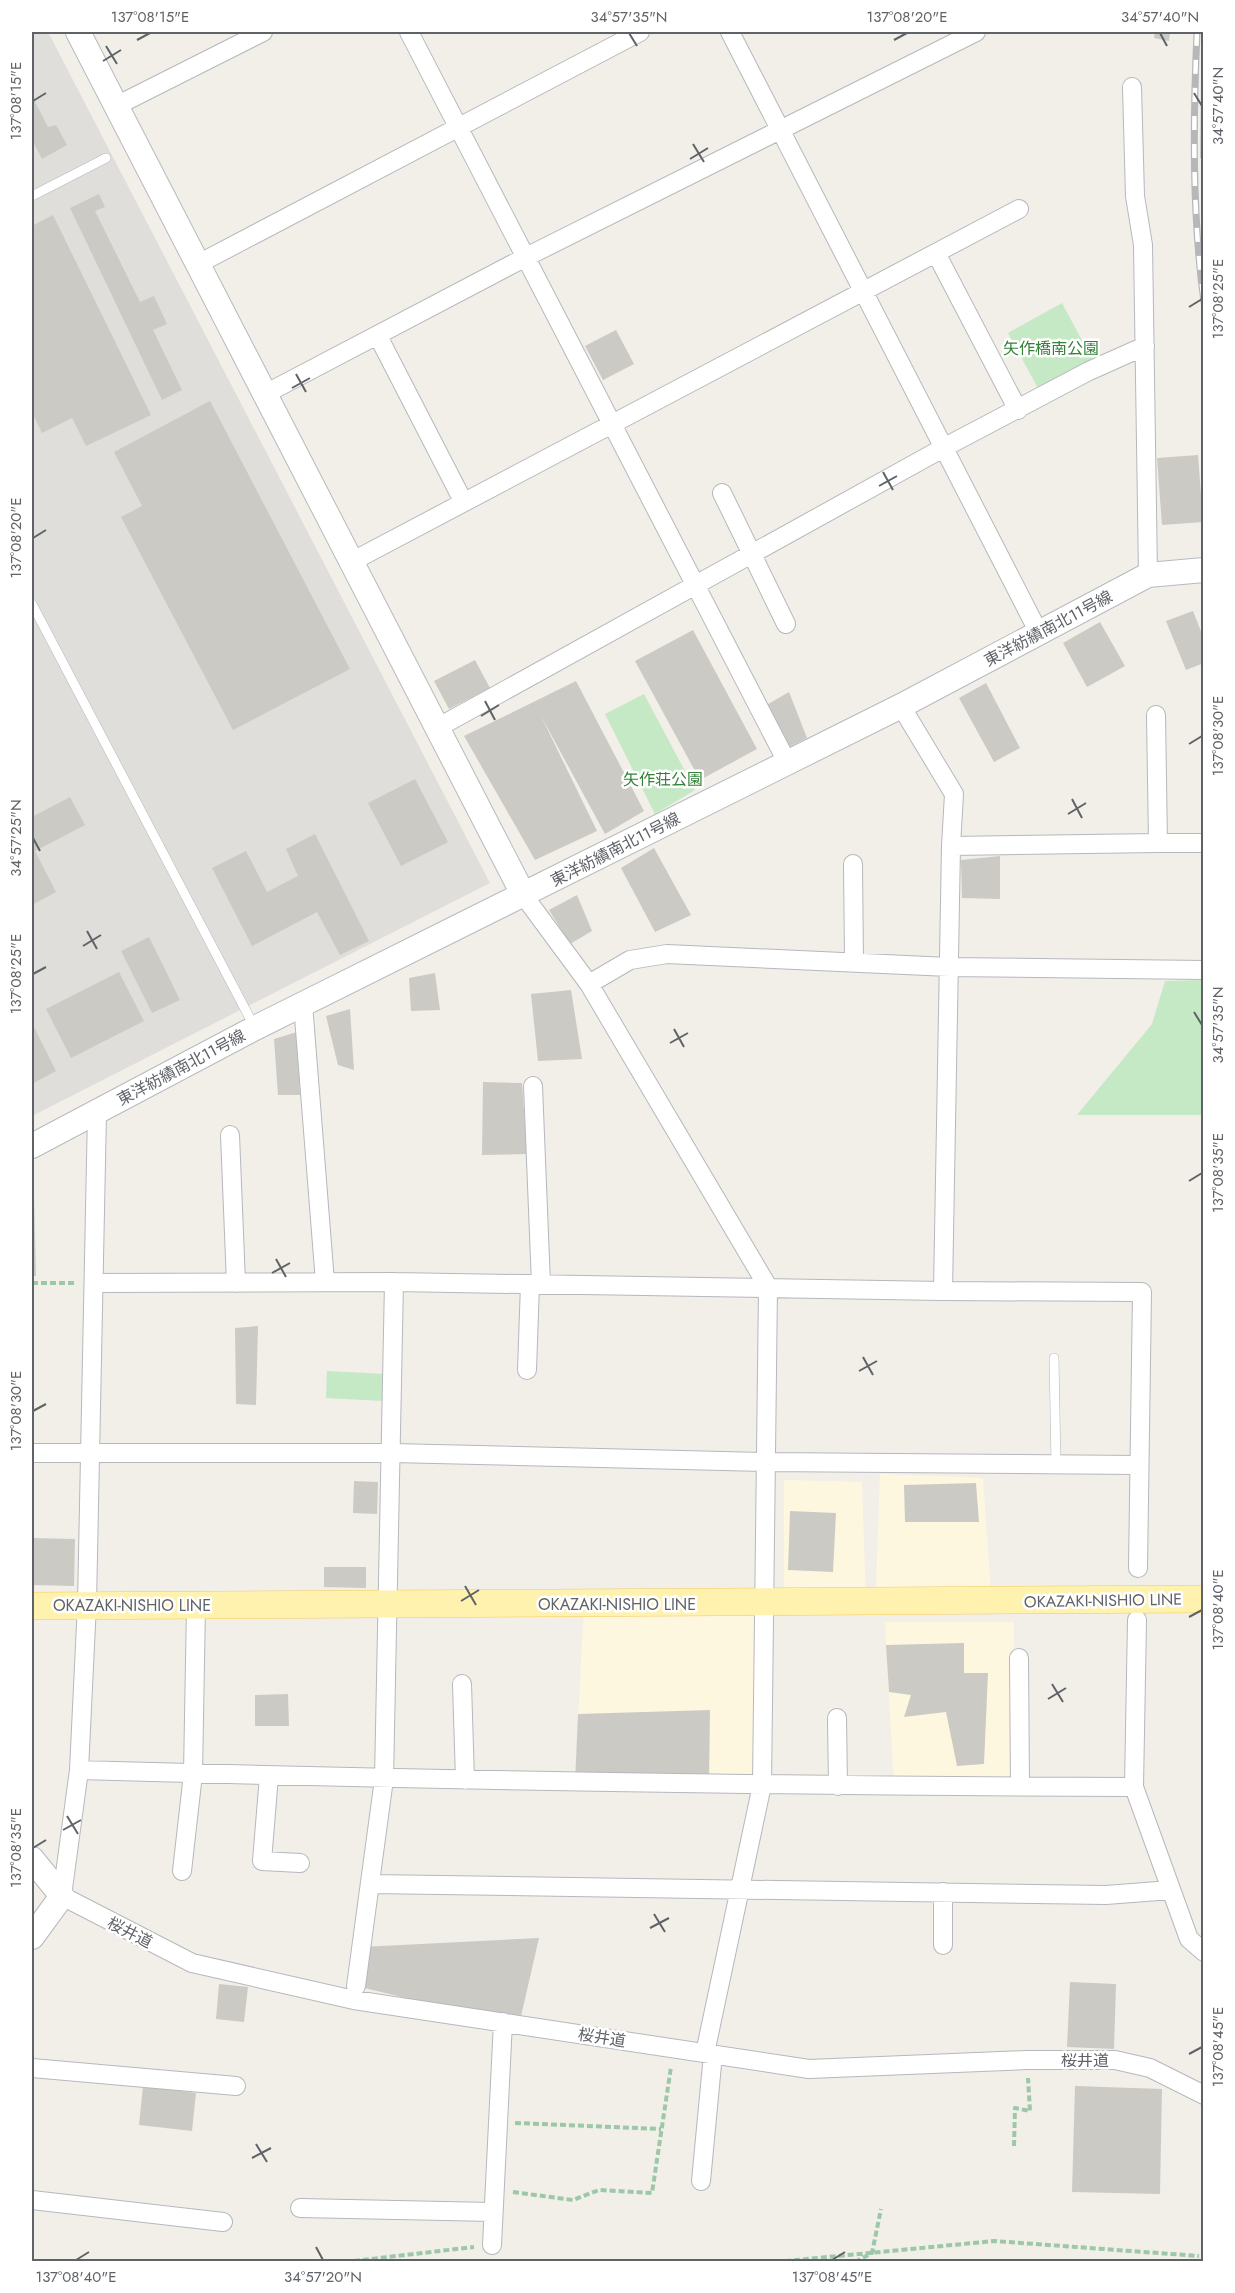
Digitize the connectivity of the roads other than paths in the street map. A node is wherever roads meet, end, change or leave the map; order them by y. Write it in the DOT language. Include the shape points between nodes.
graph roads {
  1 [pos="78,32"];
  2 [pos="263,32"];
  3 [pos="409,32"];
  4 [pos="640,32"];
  5 [pos="730,32"];
  6 [pos="976,32"];
  7 [pos="1132,87"];
  8 [pos="116,106"];
  9 [pos="458,125"];
  10 [pos="781,130"];
  11 [pos="106,158"];
  12 [pos="32,196"];
  13 [pos="1019,209"];
  14 [pos="936,253"];
  15 [pos="526,257"];
  16 [pos="198,264"];
  17 [pos="864,291"];
  18 [pos="378,336"];
  19 [pos="1145,346"];
  20 [pos="265,394"];
  21 [pos="1018,410"];
  22 [pos="612,423"];
  23 [pos="945,447"];
  24 [pos="722,493"];
  25 [pos="463,501"];
  26 [pos="751,553"];
  27 [pos="351,562"];
  28 [pos="1203,570"];
  29 [pos="1148,575"];
  30 [pos="695,583"];
  31 [pos="32,604"];
  32 [pos="786,624"];
  33 [pos="1039,633"];
  34 [pos="901,706"];
  35 [pos="1156,714"];
  36 [pos="437,728"];
  37 [pos="787,762"];
  38 [pos="1158,843"];
  39 [pos="1203,843"];
  40 [pos="951,846"];
  41 [pos="853,864"];
  42 [pos="524,896"];
  43 [pos="854,963"];
  44 [pos="949,967"];
  45 [pos="1203,970"];
  46 [pos="589,984"];
  47 [pos="303,1004"];
  48 [pos="255,1028"];
  49 [pos="533,1086"];
  50 [pos="97,1112"];
  51 [pos="230,1135"];
  52 [pos="32,1146"];
  53 [pos="325,1282"];
  54 [pos="394,1282"];
  55 [pos="94,1283"];
  56 [pos="236,1283"];
  57 [pos="535,1284"];
  58 [pos="768,1287"];
  59 [pos="943,1292"];
  60 [pos="1054,1358"];
  61 [pos="527,1370"];
  62 [pos="32,1453"];
  63 [pos="392,1453"];
  64 [pos="88,1454"];
  65 [pos="766,1462"];
  66 [pos="1056,1465"];
  67 [pos="1139,1466"];
  68 [pos="1138,1568"];
  69 [pos="1203,1599"];
  70 [pos="765,1603"];
  71 [pos="87,1604"];
  72 [pos="196,1605"];
  73 [pos="389,1605"];
  74 [pos="32,1606"];
  75 [pos="1137,1620"];
  76 [pos="1019,1658"];
  77 [pos="462,1684"];
  78 [pos="837,1718"];
  79 [pos="79,1770"];
  80 [pos="193,1774"];
  81 [pos="269,1776"];
  82 [pos="384,1779"];
  83 [pos="465,1780"];
  84 [pos="762,1785"];
  85 [pos="838,1786"];
  86 [pos="1020,1786"];
  87 [pos="1134,1787"];
  88 [pos="32,1859"];
  89 [pos="300,1863"];
  90 [pos="182,1871"];
  91 [pos="370,1884"];
  92 [pos="740,1889"];
  93 [pos="1171,1890"];
  94 [pos="943,1892"];
  95 [pos="62,1896"];
  96 [pos="32,1937"];
  97 [pos="943,1945"];
  98 [pos="1203,1952"];
  99 [pos="356,1986"];
  100 [pos="503,2022"];
  101 [pos="709,2053"];
  102 [pos="32,2068"];
  103 [pos="236,2086"];
  104 [pos="1203,2095"];
  105 [pos="701,2181"];
  106 [pos="32,2200"];
  107 [pos="300,2208"];
  108 [pos="493,2212"];
  109 [pos="223,2222"];
  110 [pos="492,2245"];
  1 -- 8 [label="street"];
  2 -- 8 [label="street"];
  3 -- 9 [label="street"];
  4 -- 9 [label="street"];
  5 -- 10 [label="street"];
  6 -- 10 [label="street"];
  7 -- 19 [label="street" via="1135,196 1143,245"];
  8 -- 16 [label="street"];
  9 -- 15 [label="street"];
  9 -- 16 [label="street"];
  10 -- 15 [label="street"];
  10 -- 17 [label="street"];
  11 -- 12 [label="lane"];
  13 -- 14 [label="street"];
  14 -- 17 [label="street"];
  14 -- 21 [label="street"];
  15 -- 18 [label="street"];
  15 -- 22 [label="street"];
  16 -- 20 [label="street"];
  17 -- 22 [label="street"];
  17 -- 23 [label="street"];
  18 -- 20 [label="street"];
  18 -- 25 [label="street"];
  19 -- 21 [label="street"];
  19 -- 29 [label="street"];
  20 -- 27 [label="street"];
  21 -- 23 [label="street"];
  22 -- 25 [label="street"];
  22 -- 30 [label="street"];
  23 -- 26 [label="street"];
  23 -- 33 [label="street"];
  24 -- 26 [label="street"];
  25 -- 27 [label="street"];
  26 -- 30 [label="street"];
  26 -- 32 [label="street"];
  27 -- 36 [label="street"];
  28 -- 29 [label="street, 東洋紡績南北11号線"];
  29 -- 33 [label="street, 東洋紡績南北11号線"];
  30 -- 36 [label="street"];
  30 -- 37 [label="street"];
  31 -- 48 [label="lane"];
  33 -- 34 [label="street, 東洋紡績南北11号線"];
  34 -- 37 [label="street, 東洋紡績南北11号線"];
  34 -- 40 [label="street" via="954,794"];
  35 -- 38 [label="street"];
  36 -- 42 [label="street"];
  37 -- 42 [label="street, 東洋紡績南北11号線"];
  38 -- 39 [label="street"];
  38 -- 40 [label="street"];
  40 -- 44 [label="street"];
  41 -- 43 [label="street"];
  42 -- 46 [label="street"];
  42 -- 47 [label="street, 東洋紡績南北11号線"];
  43 -- 44 [label="street"];
  43 -- 46 [label="street" via="667,954 630,960"];
  44 -- 45 [label="street"];
  44 -- 59 [label="street"];
  46 -- 58 [label="street"];
  47 -- 48 [label="street, 東洋紡績南北11号線"];
  47 -- 53 [label="street"];
  48 -- 50 [label="street, 東洋紡績南北11号線"];
  49 -- 57 [label="street"];
  50 -- 52 [label="street, 東洋紡績南北11号線"];
  50 -- 55 [label="street"];
  51 -- 56 [label="street"];
  53 -- 54 [label="street"];
  53 -- 56 [label="street"];
  54 -- 57 [label="street"];
  54 -- 63 [label="street"];
  55 -- 56 [label="street"];
  55 -- 64 [label="street"];
  57 -- 58 [label="street"];
  57 -- 61 [label="street"];
  58 -- 59 [label="street"];
  58 -- 65 [label="street"];
  59 -- 67 [label="street" via="1142,1292"];
  60 -- 66 [label="lane"];
  62 -- 64 [label="street"];
  63 -- 64 [label="street"];
  63 -- 65 [label="street"];
  63 -- 73 [label="street"];
  64 -- 71 [label="street"];
  65 -- 66 [label="street"];
  65 -- 70 [label="street"];
  66 -- 67 [label="street"];
  67 -- 68 [label="street"];
  69 -- 70 [label="main road, OKAZAKI-NISHIO LINE"];
  70 -- 73 [label="main road, OKAZAKI-NISHIO LINE"];
  70 -- 84 [label="street"];
  71 -- 72 [label="main road, OKAZAKI-NISHIO LINE"];
  71 -- 74 [label="main road, OKAZAKI-NISHIO LINE"];
  71 -- 79 [label="street"];
  72 -- 73 [label="main road, OKAZAKI-NISHIO LINE"];
  72 -- 80 [label="street"];
  73 -- 82 [label="street"];
  75 -- 87 [label="street"];
  76 -- 86 [label="street"];
  77 -- 83 [label="street"];
  78 -- 85 [label="street"];
  79 -- 80 [label="street"];
  79 -- 95 [label="street"];
  80 -- 81 [label="street"];
  80 -- 90 [label="street"];
  81 -- 82 [label="street"];
  81 -- 89 [label="street" via="262,1861"];
  82 -- 83 [label="street"];
  82 -- 91 [label="street"];
  83 -- 84 [label="street"];
  84 -- 85 [label="street"];
  84 -- 92 [label="street"];
  85 -- 86 [label="street"];
  86 -- 87 [label="street"];
  87 -- 93 [label="street"];
  88 -- 95 [label="street, 桜井道"];
  91 -- 92 [label="street"];
  91 -- 99 [label="street"];
  92 -- 94 [label="street"];
  92 -- 101 [label="street"];
  93 -- 94 [label="street" via="1106,1895"];
  93 -- 98 [label="street" via="1189,1939"];
  94 -- 97 [label="street"];
  95 -- 96 [label="street"];
  95 -- 100 [label="street, 桜井道" via="192,1964 354,2000"];
  100 -- 101 [label="street, 桜井道"];
  100 -- 108 [label="street"];
  101 -- 104 [label="street, 桜井道" via="809,2068 1115,2060 1150,2068"];
  101 -- 105 [label="street"];
  102 -- 103 [label="street"];
  106 -- 109 [label="street"];
  107 -- 108 [label="street"];
  108 -- 110 [label="street"];
}
